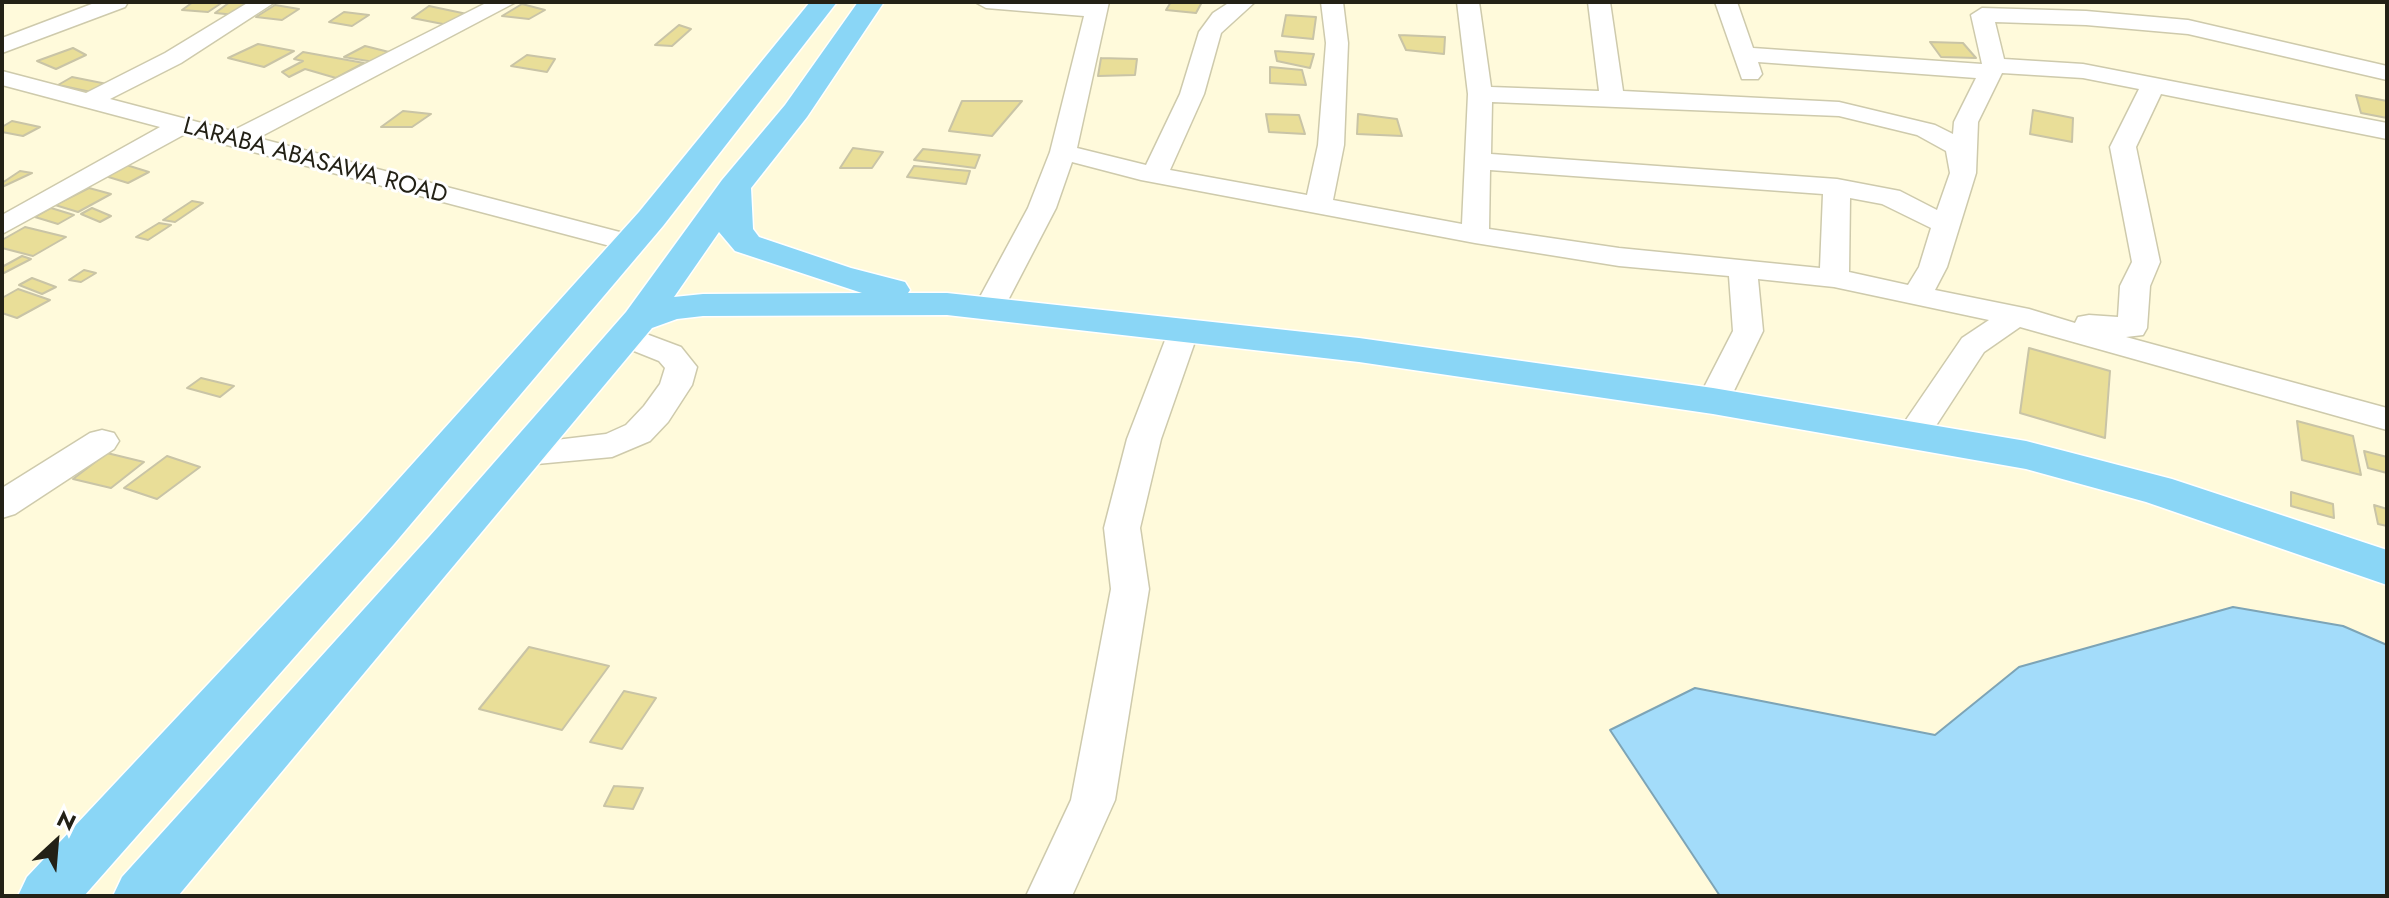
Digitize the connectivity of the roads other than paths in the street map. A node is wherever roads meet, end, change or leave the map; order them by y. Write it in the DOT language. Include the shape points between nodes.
graph roads {
  1 [pos="117,2"];
  2 [pos="264,2"];
  3 [pos="824,2"];
  4 [pos="871,2"];
  5 [pos="986,2"];
  6 [pos="1244,2"];
  7 [pos="1332,2"];
  8 [pos="1468,2"];
  9 [pos="1599,2"];
  10 [pos="1726,2"];
  11 [pos="2141,2"];
  12 [pos="457,5"];
  13 [pos="497,6"];
  14 [pos="1097,6"];
  15 [pos="1974,8"];
  16 [pos="2163,25"];
  17 [pos="2,46"];
  18 [pos="1743,54"];
  19 [pos="1993,69"];
  20 [pos="2387,73"];
  21 [pos="2,78"];
  22 [pos="2154,84"];
  23 [pos="1480,94"];
  24 [pos="1612,97"];
  25 [pos="88,101"];
  26 [pos="1759,103"];
  27 [pos="181,126"];
  28 [pos="2387,131"];
  29 [pos="234,140"];
  30 [pos="1063,152"];
  31 [pos="1477,161"];
  32 [pos="1963,173"];
  33 [pos="1155,174"];
  34 [pos="734,187"];
  35 [pos="1837,187"];
  36 [pos="1318,205"];
  37 [pos="1944,224"];
  38 [pos="2,226"];
  39 [pos="1475,235"];
  40 [pos="629,243"];
  41 [pos="1743,269"];
  42 [pos="1834,278"];
  43 [pos="1917,295"];
  44 [pos="947,304"];
  45 [pos="989,308"];
  46 [pos="2015,316"];
  47 [pos="632,328"];
  48 [pos="1184,330"];
  49 [pos="1713,401"];
  50 [pos="2387,419"];
  51 [pos="1914,433"];
  52 [pos="102,441"];
  53 [pos="526,453"];
  54 [pos="2,505"];
  55 [pos="2387,568"];
  56 [pos="128,809"];
  57 [pos="202,827"];
  58 [pos="47,896"];
  59 [pos="142,896"];
  60 [pos="1049,896"];
  1 -- 17 [label="street"];
  2 -- 25 [label="street" via="173,58"];
  3 -- 40 [label="main road"];
  4 -- 34 [label="main road" via="796,111"];
  5 -- 14 [label="street"];
  6 -- 33 [label="street" via="1210,32 1192,94"];
  7 -- 36 [label="street" via="1337,43 1331,145"];
  8 -- 23 [label="street"];
  9 -- 24 [label="street"];
  10 -- 18 [label="street"];
  11 -- 16 [label="street"];
  12 -- 13 [label="street"];
  13 -- 29 [label="street"];
  14 -- 30 [label="street"];
  15 -- 16 [label="street"];
  15 -- 19 [label="street"];
  16 -- 20 [label="street"];
  18 -- 19 [label="street"];
  18 -- 26 [label="street"];
  19 -- 22 [label="street" via="2083,71"];
  19 -- 32 [label="street" via="1966,122"];
  21 -- 25 [label="street, LARABA ABASAWA ROAD"];
  22 -- 28 [label="street"];
  22 -- 46 [label="street" via="2123,147 2146,262 2135,286 2132,328"];
  23 -- 24 [label="street"];
  23 -- 31 [label="street"];
  24 -- 26 [label="street"];
  25 -- 27 [label="street, LARABA ABASAWA ROAD"];
  26 -- 32 [label="street" via="1839,109 1926,130 1958,147"];
  27 -- 29 [label="street, LARABA ABASAWA ROAD"];
  27 -- 38 [label="street"];
  29 -- 40 [label="street, LARABA ABASAWA ROAD"];
  30 -- 33 [label="street"];
  30 -- 45 [label="street" via="1042,208"];
  31 -- 35 [label="street"];
  31 -- 39 [label="street"];
  32 -- 37 [label="street"];
  33 -- 36 [label="street"];
  34 -- 44 [label="main road" via="736,231 747,244 838,276"];
  34 -- 47 [label="main road"];
  35 -- 37 [label="street" via="1890,197"];
  35 -- 42 [label="street"];
  36 -- 39 [label="street"];
  37 -- 43 [label="street" via="1933,267"];
  39 -- 41 [label="street"];
  40 -- 56 [label="main road"];
  41 -- 42 [label="street"];
  41 -- 49 [label="street" via="1748,331"];
  42 -- 43 [label="street"];
  43 -- 46 [label="street"];
  44 -- 45 [label="main road"];
  44 -- 47 [label="main road" via="703,305 671,309"];
  45 -- 48 [label="main road"];
  46 -- 50 [label="street"];
  46 -- 51 [label="street" via="1973,345"];
  47 -- 53 [label="main road"];
  47 -- 53 [label="street" via="681,367 676,385 656,414 638,433 612,445"];
  48 -- 49 [label="main road"];
  48 -- 60 [label="street" via="1144,439 1122,528 1130,589 1093,800"];
  49 -- 51 [label="main road"];
  51 -- 55 [label="main road" via="2026,455 2157,490"];
  52 -- 54 [label="street"];
  53 -- 57 [label="main road"];
  56 -- 57 [label="main road"];
  56 -- 58 [label="main road"];
  57 -- 59 [label="main road"];
}
